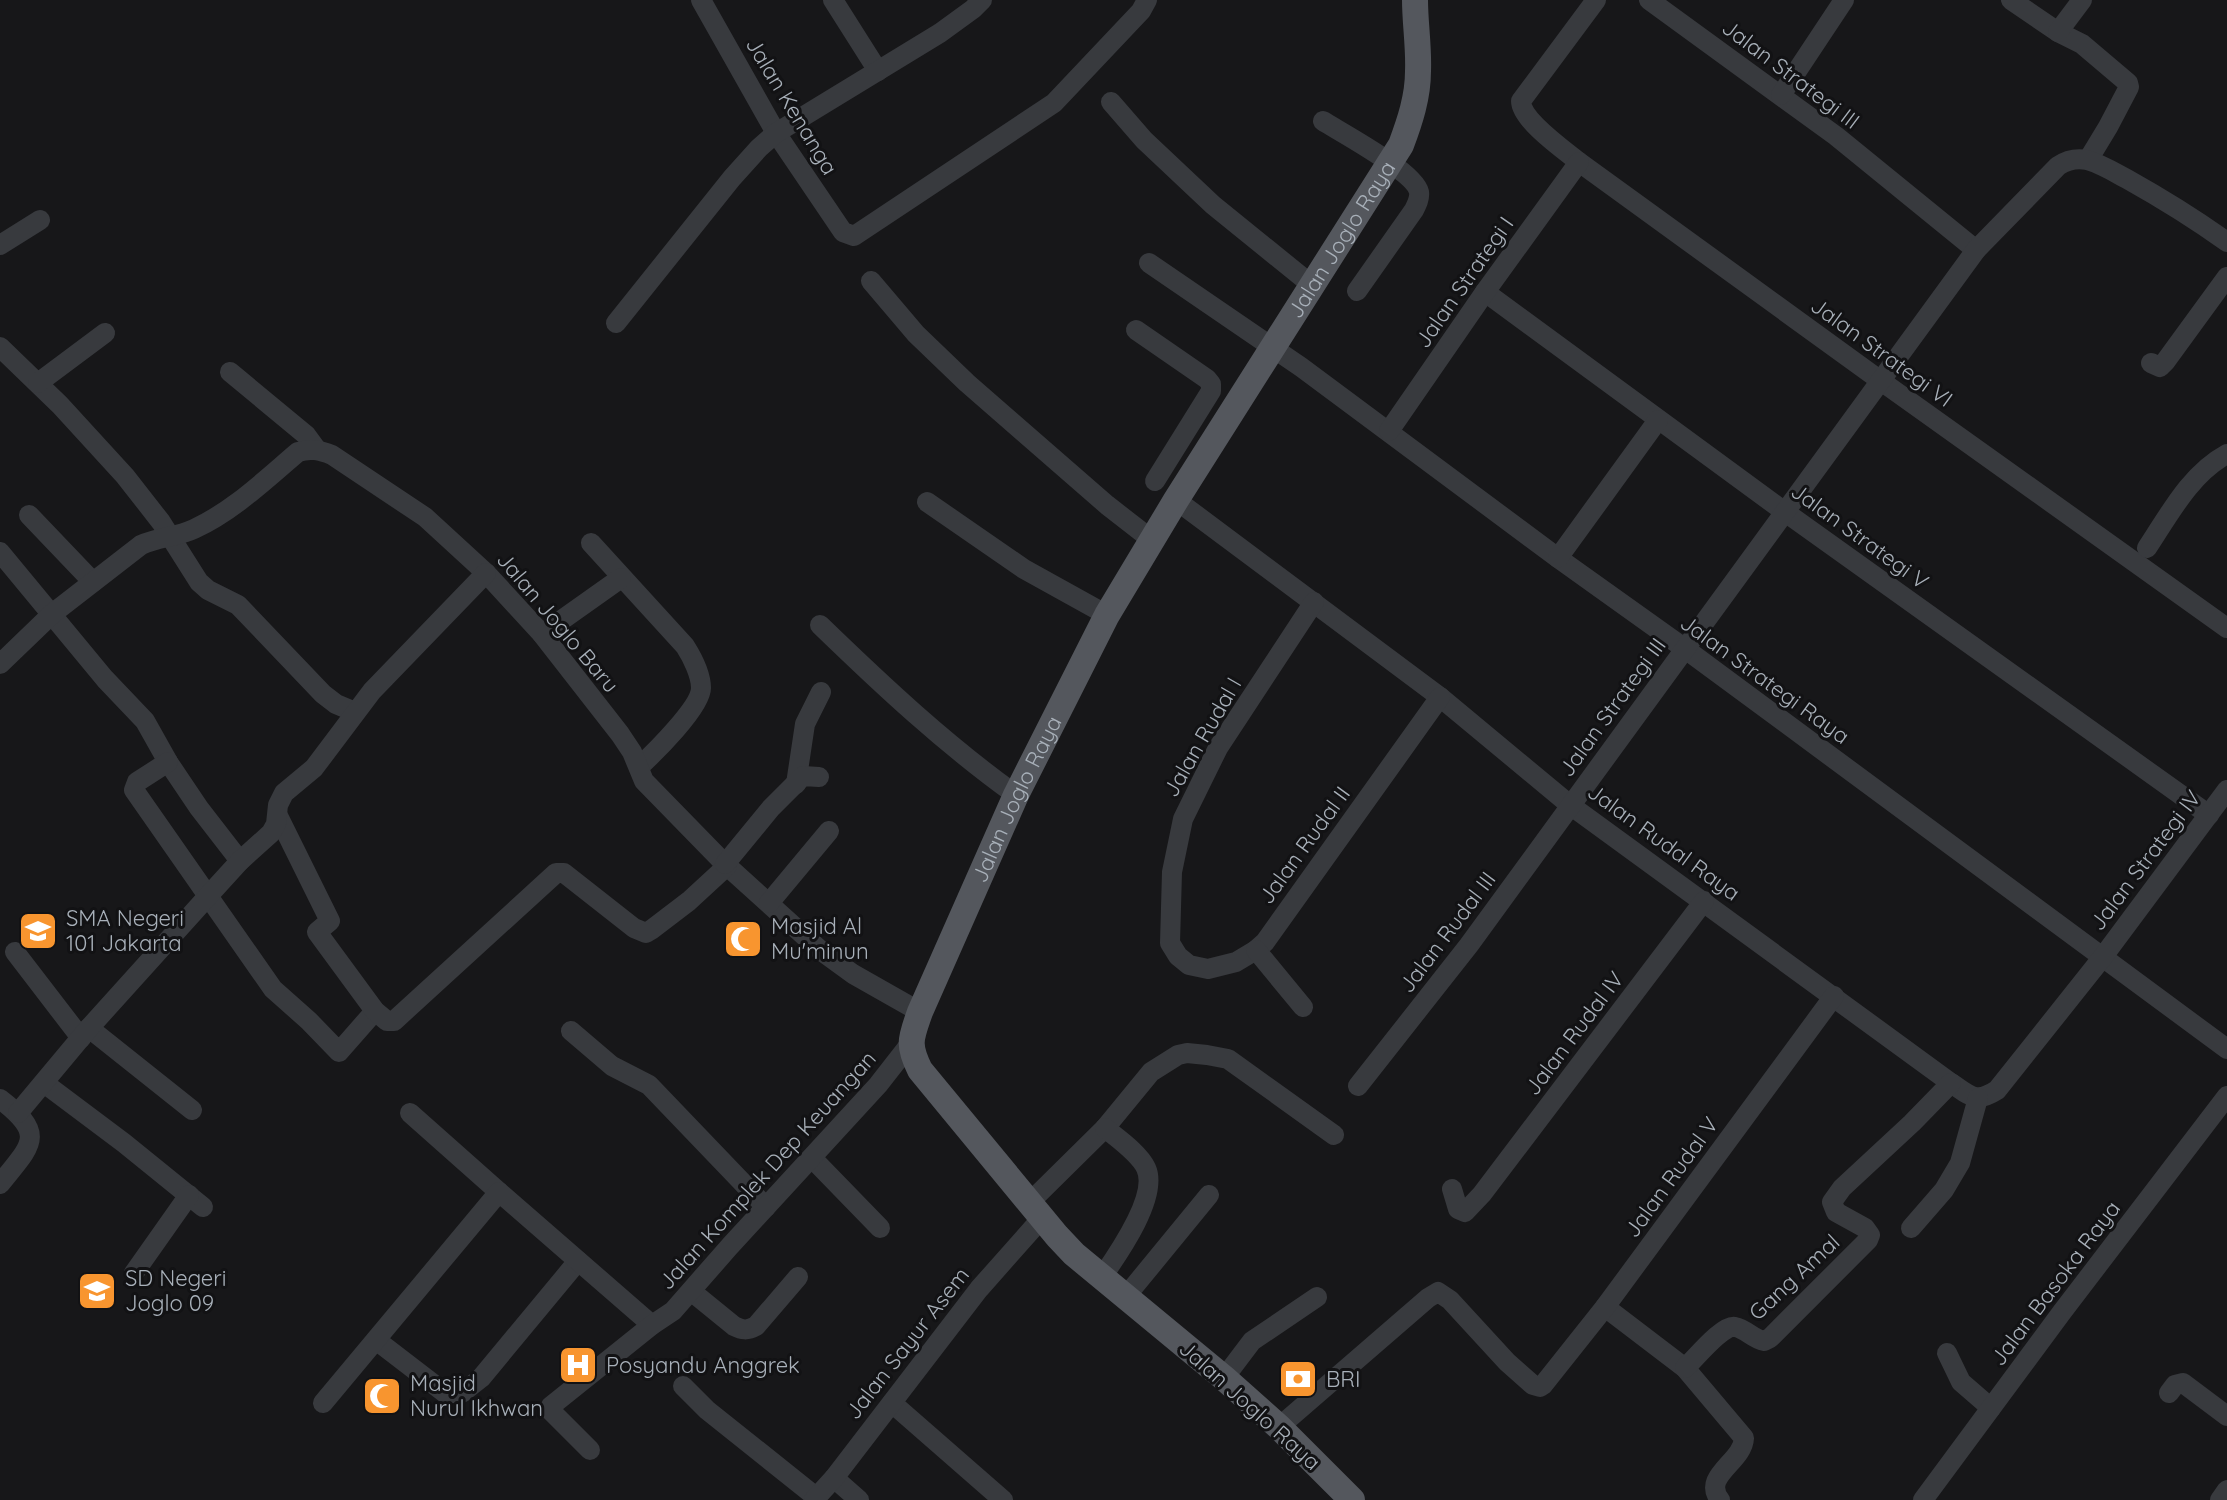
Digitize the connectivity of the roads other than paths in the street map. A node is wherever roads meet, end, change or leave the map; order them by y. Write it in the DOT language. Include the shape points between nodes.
graph roads {
  1 [pos="701,0"];
  2 [pos="982,0"];
  3 [pos="1147,0"];
  4 [pos="1415,0"];
  5 [pos="1596,0"];
  6 [pos="1649,0"];
  7 [pos="1844,0"];
  8 [pos="2011,0"];
  9 [pos="2082,0"];
  10 [pos="841,5"];
  11 [pos="2058,32"];
  12 [pos="878,71"];
  13 [pos="1781,95"];
  14 [pos="1111,102"];
  15 [pos="1323,121"];
  16 [pos="776,133"];
  17 [pos="2083,160"];
  18 [pos="1579,162"];
  19 [pos="1391,163"];
  20 [pos="40,220"];
  21 [pos="2227,242"];
  22 [pos="0,245"];
  23 [pos="1976,250"];
  24 [pos="1149,263"];
  25 [pos="2227,277"];
  26 [pos="871,281"];
  27 [pos="1313,286"];
  28 [pos="1357,291"];
  29 [pos="1485,292"];
  30 [pos="616,323"];
  31 [pos="1136,330"];
  32 [pos="105,333"];
  33 [pos="0,347"];
  34 [pos="1274,348"];
  35 [pos="2151,363"];
  36 [pos="230,372"];
  37 [pos="1881,381"];
  38 [pos="38,383"];
  39 [pos="1658,420"];
  40 [pos="1389,431"];
  41 [pos="1186,433"];
  42 [pos="317,450"];
  43 [pos="1210,450"];
  44 [pos="2227,454"];
  45 [pos="1155,481"];
  46 [pos="1176,500"];
  47 [pos="927,502"];
  48 [pos="1785,512"];
  49 [pos="29,515"];
  50 [pos="169,536"];
  51 [pos="1152,540"];
  52 [pos="591,543"];
  53 [pos="2147,548"];
  54 [pos="0,552"];
  55 [pos="1560,556"];
  56 [pos="486,573"];
  57 [pos="621,578"];
  58 [pos="93,582"];
  59 [pos="1314,602"];
  60 [pos="52,614"];
  61 [pos="1107,615"];
  62 [pos="820,625"];
  63 [pos="2227,628"];
  64 [pos="542,634"];
  65 [pos="1678,657"];
  66 [pos="0,664"];
  67 [pos="821,692"];
  68 [pos="1440,697"];
  69 [pos="355,712"];
  70 [pos="168,762"];
  71 [pos="639,767"];
  72 [pos="819,777"];
  73 [pos="796,784"];
  74 [pos="2227,790"];
  75 [pos="1016,795"];
  76 [pos="1570,805"];
  77 [pos="2209,815"];
  78 [pos="278,816"];
  79 [pos="829,831"];
  80 [pos="240,861"];
  81 [pos="726,865"];
  82 [pos="209,895"];
  83 [pos="1704,901"];
  84 [pos="769,903"];
  85 [pos="1256,950"];
  86 [pos="15,952"];
  87 [pos="1178,956"];
  88 [pos="2102,958"];
  89 [pos="1834,996"];
  90 [pos="1303,1007"];
  91 [pos="375,1011"];
  92 [pos="920,1012"];
  93 [pos="571,1031"];
  94 [pos="85,1033"];
  95 [pos="910,1044"];
  96 [pos="2227,1049"];
  97 [pos="44,1083"];
  98 [pos="1951,1083"];
  99 [pos="1358,1086"];
  100 [pos="2227,1096"];
  101 [pos="1978,1098"];
  102 [pos="0,1099"];
  103 [pos="192,1110"];
  104 [pos="18,1113"];
  105 [pos="410,1113"];
  106 [pos="1105,1128"];
  107 [pos="1334,1135"];
  108 [pos="812,1158"];
  109 [pos="0,1184"];
  110 [pos="1452,1189"];
  111 [pos="499,1192"];
  112 [pos="1209,1195"];
  113 [pos="766,1207"];
  114 [pos="1035,1211"];
  115 [pos="880,1228"];
  116 [pos="1911,1228"];
  117 [pos="578,1261"];
  118 [pos="134,1273"];
  119 [pos="798,1277"];
  120 [pos="1102,1277"];
  121 [pos="691,1291"];
  122 [pos="1127,1295"];
  123 [pos="1317,1297"];
  124 [pos="1605,1307"];
  125 [pos="652,1325"];
  126 [pos="376,1340"];
  127 [pos="1947,1353"];
  128 [pos="1685,1368"];
  129 [pos="1224,1378"];
  130 [pos="683,1386"];
  131 [pos="2169,1393"];
  132 [pos="323,1403"];
  133 [pos="892,1403"];
  134 [pos="1991,1408"];
  135 [pos="2227,1416"];
  136 [pos="1279,1427"];
  137 [pos="590,1450"];
  138 [pos="834,1478"];
  139 [pos="2227,1490"];
  140 [pos="815,1499"];
  141 [pos="859,1500"];
  142 [pos="1003,1500"];
  143 [pos="1352,1500"];
  144 [pos="1720,1500"];
  145 [pos="1923,1500"];
  146 [pos="2220,1500"];
  1 -- 16 [label="street, Jalan Kenanga"];
  2 -- 12 [label="street"];
  3 -- 16 [label="street, Jalan Kenanga" via="1054,103 857,235 846,235"];
  4 -- 19 [label="main road, Jalan Joglo Raya" via="1417,88"];
  5 -- 18 [label="street, Jalan Strategi VI" via="1521,104 1547,136"];
  6 -- 13 [label="street, Jalan Strategi III"];
  7 -- 13 [label="street"];
  8 -- 11 [label="street"];
  9 -- 11 [label="street"];
  10 -- 12 [label="street"];
  11 -- 17 [label="street" via="2082,44 2129,85 2108,127"];
  12 -- 16 [label="street"];
  13 -- 23 [label="street, Jalan Strategi III"];
  14 -- 27 [label="street" via="1213,205"];
  15 -- 19 [label="street"];
  16 -- 30 [label="street" via="732,178"];
  17 -- 21 [label="street" via="2151,192"];
  17 -- 23 [label="street, Jalan Strategi III" via="2058,166"];
  18 -- 29 [label="street, Jalan Strategi I"];
  18 -- 37 [label="street, Jalan Strategi VI"];
  19 -- 27 [label="main road, Jalan Joglo Raya"];
  19 -- 28 [label="street" via="1415,183 1418,202"];
  20 -- 22 [label="street"];
  23 -- 37 [label="street, Jalan Strategi III"];
  24 -- 34 [label="street, Jalan Strategi Raya"];
  25 -- 35 [label="street" via="2165,362 2160,367"];
  26 -- 51 [label="street" via="967,383"];
  27 -- 34 [label="main road, Jalan Joglo Raya"];
  29 -- 39 [label="street, Jalan Strategi V"];
  29 -- 40 [label="street, Jalan Strategi I"];
  31 -- 41 [label="street" via="1211,384"];
  32 -- 38 [label="street"];
  33 -- 38 [label="street"];
  34 -- 40 [label="street, Jalan Strategi Raya"];
  34 -- 43 [label="main road, Jalan Joglo Raya"];
  36 -- 42 [label="street, Jalan Joglo Baru"];
  37 -- 48 [label="street, Jalan Strategi III"];
  37 -- 63 [label="street, Jalan Strategi VI"];
  38 -- 50 [label="street" via="125,476"];
  39 -- 48 [label="street, Jalan Strategi V"];
  39 -- 55 [label="street"];
  40 -- 55 [label="street, Jalan Strategi Raya"];
  41 -- 43 [label="street"];
  41 -- 45 [label="street"];
  42 -- 50 [label="street" via="298,452 232,508 192,531"];
  42 -- 56 [label="street, Jalan Joglo Baru" via="425,517"];
  43 -- 46 [label="main road, Jalan Joglo Raya"];
  44 -- 53 [label="street" via="2189,487"];
  46 -- 51 [label="main road, Jalan Joglo Raya"];
  46 -- 59 [label="street, Jalan Rudal Raya"];
  47 -- 61 [label="street" via="1024,569"];
  48 -- 65 [label="street, Jalan Strategi III"];
  48 -- 77 [label="street, Jalan Strategi V"];
  49 -- 58 [label="street"];
  50 -- 58 [label="street" via="141,545"];
  50 -- 69 [label="street" via="199,582 238,605 323,694"];
  51 -- 61 [label="main road, Jalan Joglo Raya"];
  52 -- 57 [label="street"];
  54 -- 60 [label="street"];
  55 -- 65 [label="street, Jalan Strategi Raya"];
  56 -- 64 [label="street, Jalan Joglo Baru"];
  56 -- 69 [label="street"];
  57 -- 64 [label="street"];
  57 -- 71 [label="street" via="685,646 701,687 697,703"];
  58 -- 60 [label="street"];
  59 -- 68 [label="street, Jalan Rudal Raya"];
  59 -- 87 [label="street, Jalan Rudal I" via="1218,748 1183,819 1172,872 1170,943"];
  60 -- 66 [label="street"];
  60 -- 70 [label="street" via="145,721"];
  61 -- 75 [label="main road, Jalan Joglo Raya"];
  62 -- 75 [label="street" via="909,711"];
  64 -- 71 [label="street, Jalan Joglo Baru" via="620,734"];
  65 -- 76 [label="street, Jalan Strategi III"];
  65 -- 88 [label="street, Jalan Strategi Raya"];
  67 -- 73 [label="street" via="805,724"];
  68 -- 76 [label="street, Jalan Rudal Raya"];
  68 -- 85 [label="street, Jalan Rudal II"];
  69 -- 78 [label="street" via="314,768 284,793"];
  70 -- 80 [label="street"];
  70 -- 82 [label="street" via="137,782 134,790"];
  71 -- 81 [label="street, Jalan Joglo Baru" via="650,788"];
  72 -- 73 [label="street" via="803,776"];
  73 -- 81 [label="street"];
  74 -- 77 [label="street, Jalan Strategi IV"];
  75 -- 92 [label="main road, Jalan Joglo Raya"];
  76 -- 83 [label="street, Jalan Rudal Raya"];
  76 -- 99 [label="street, Jalan Rudal III"];
  77 -- 88 [label="street, Jalan Strategi IV"];
  78 -- 80 [label="street" via="271,833"];
  78 -- 91 [label="street" via="330,921 317,932"];
  79 -- 84 [label="street"];
  80 -- 82 [label="street"];
  81 -- 84 [label="street, Jalan Joglo Baru"];
  81 -- 91 [label="street" via="646,933 564,873 556,873 394,1021"];
  82 -- 91 [label="street" via="273,989 339,1052"];
  82 -- 94 [label="street"];
  83 -- 89 [label="street, Jalan Rudal Raya"];
  83 -- 110 [label="street, Jalan Rudal IV" via="1482,1194 1462,1212"];
  84 -- 92 [label="street, Jalan Joglo Baru" via="853,974"];
  85 -- 87 [label="street, Jalan Rudal II" via="1208,969"];
  85 -- 90 [label="street"];
  86 -- 94 [label="street"];
  88 -- 96 [label="street, Jalan Strategi Raya"];
  88 -- 101 [label="street" via="1997,1090"];
  89 -- 98 [label="street, Jalan Rudal Raya"];
  89 -- 124 [label="street, Jalan Rudal V"];
  92 -- 95 [label="main road, Jalan Joglo Raya"];
  93 -- 113 [label="street" via="612,1066 649,1085"];
  94 -- 97 [label="street"];
  94 -- 103 [label="street"];
  95 -- 108 [label="street, Jalan Komplek Dep Keuangan"];
  95 -- 114 [label="main road, Jalan Joglo Raya" via="920,1070"];
  97 -- 104 [label="street"];
  97 -- 118 [label="street" via="196,1201"];
  98 -- 101 [label="street, Jalan Rudal Raya"];
  98 -- 128 [label="street, Gang Amal" via="1832,1202 1836,1212 1865,1228 1868,1240 1770,1338 1758,1340 1735,1327 1725,1328"];
  100 -- 134 [label="street, Jalan Basoka Raya"];
  101 -- 116 [label="street" via="1960,1163"];
  102 -- 104 [label="street"];
  104 -- 109 [label="street" via="30,1142"];
  105 -- 111 [label="street"];
  106 -- 107 [label="street, Jalan Sayur Asem" via="1151,1072 1187,1053 1228,1059"];
  106 -- 114 [label="street, Jalan Sayur Asem"];
  106 -- 120 [label="street" via="1146,1167 1149,1185 1134,1224"];
  108 -- 113 [label="street, Jalan Komplek Dep Keuangan"];
  108 -- 115 [label="street"];
  111 -- 117 [label="street"];
  111 -- 126 [label="street"];
  112 -- 122 [label="street"];
  113 -- 121 [label="street, Jalan Komplek Dep Keuangan"];
  114 -- 120 [label="main road, Jalan Joglo Raya"];
  114 -- 133 [label="street, Jalan Sayur Asem"];
  117 -- 125 [label="street"];
  117 -- 126 [label="street" via="481,1378 462,1393 445,1393"];
  119 -- 121 [label="street" via="750,1330 734,1326"];
  120 -- 122 [label="main road, Jalan Joglo Raya"];
  121 -- 125 [label="street, Jalan Komplek Dep Keuangan"];
  122 -- 129 [label="main road, Jalan Joglo Raya"];
  123 -- 129 [label="street" via="1252,1341"];
  124 -- 128 [label="street"];
  124 -- 136 [label="street, Jalan Rudal V" via="1540,1387 1507,1362 1438,1292"];
  125 -- 137 [label="street, Jalan Komplek Dep Keuangan" via="551,1406"];
  126 -- 132 [label="street"];
  127 -- 134 [label="street" via="1961,1382"];
  128 -- 144 [label="street" via="1744,1438 1714,1487"];
  129 -- 136 [label="main road, Jalan Joglo Raya"];
  130 -- 140 [label="street"];
  131 -- 135 [label="street" via="2183,1383"];
  133 -- 138 [label="street, Jalan Sayur Asem"];
  133 -- 142 [label="street"];
  134 -- 145 [label="street, Jalan Basoka Raya"];
  136 -- 143 [label="main road, Jalan Joglo Raya"];
  138 -- 140 [label="street, Jalan Sayur Asem"];
  138 -- 141 [label="street"];
  139 -- 146 [label="street"];
}
